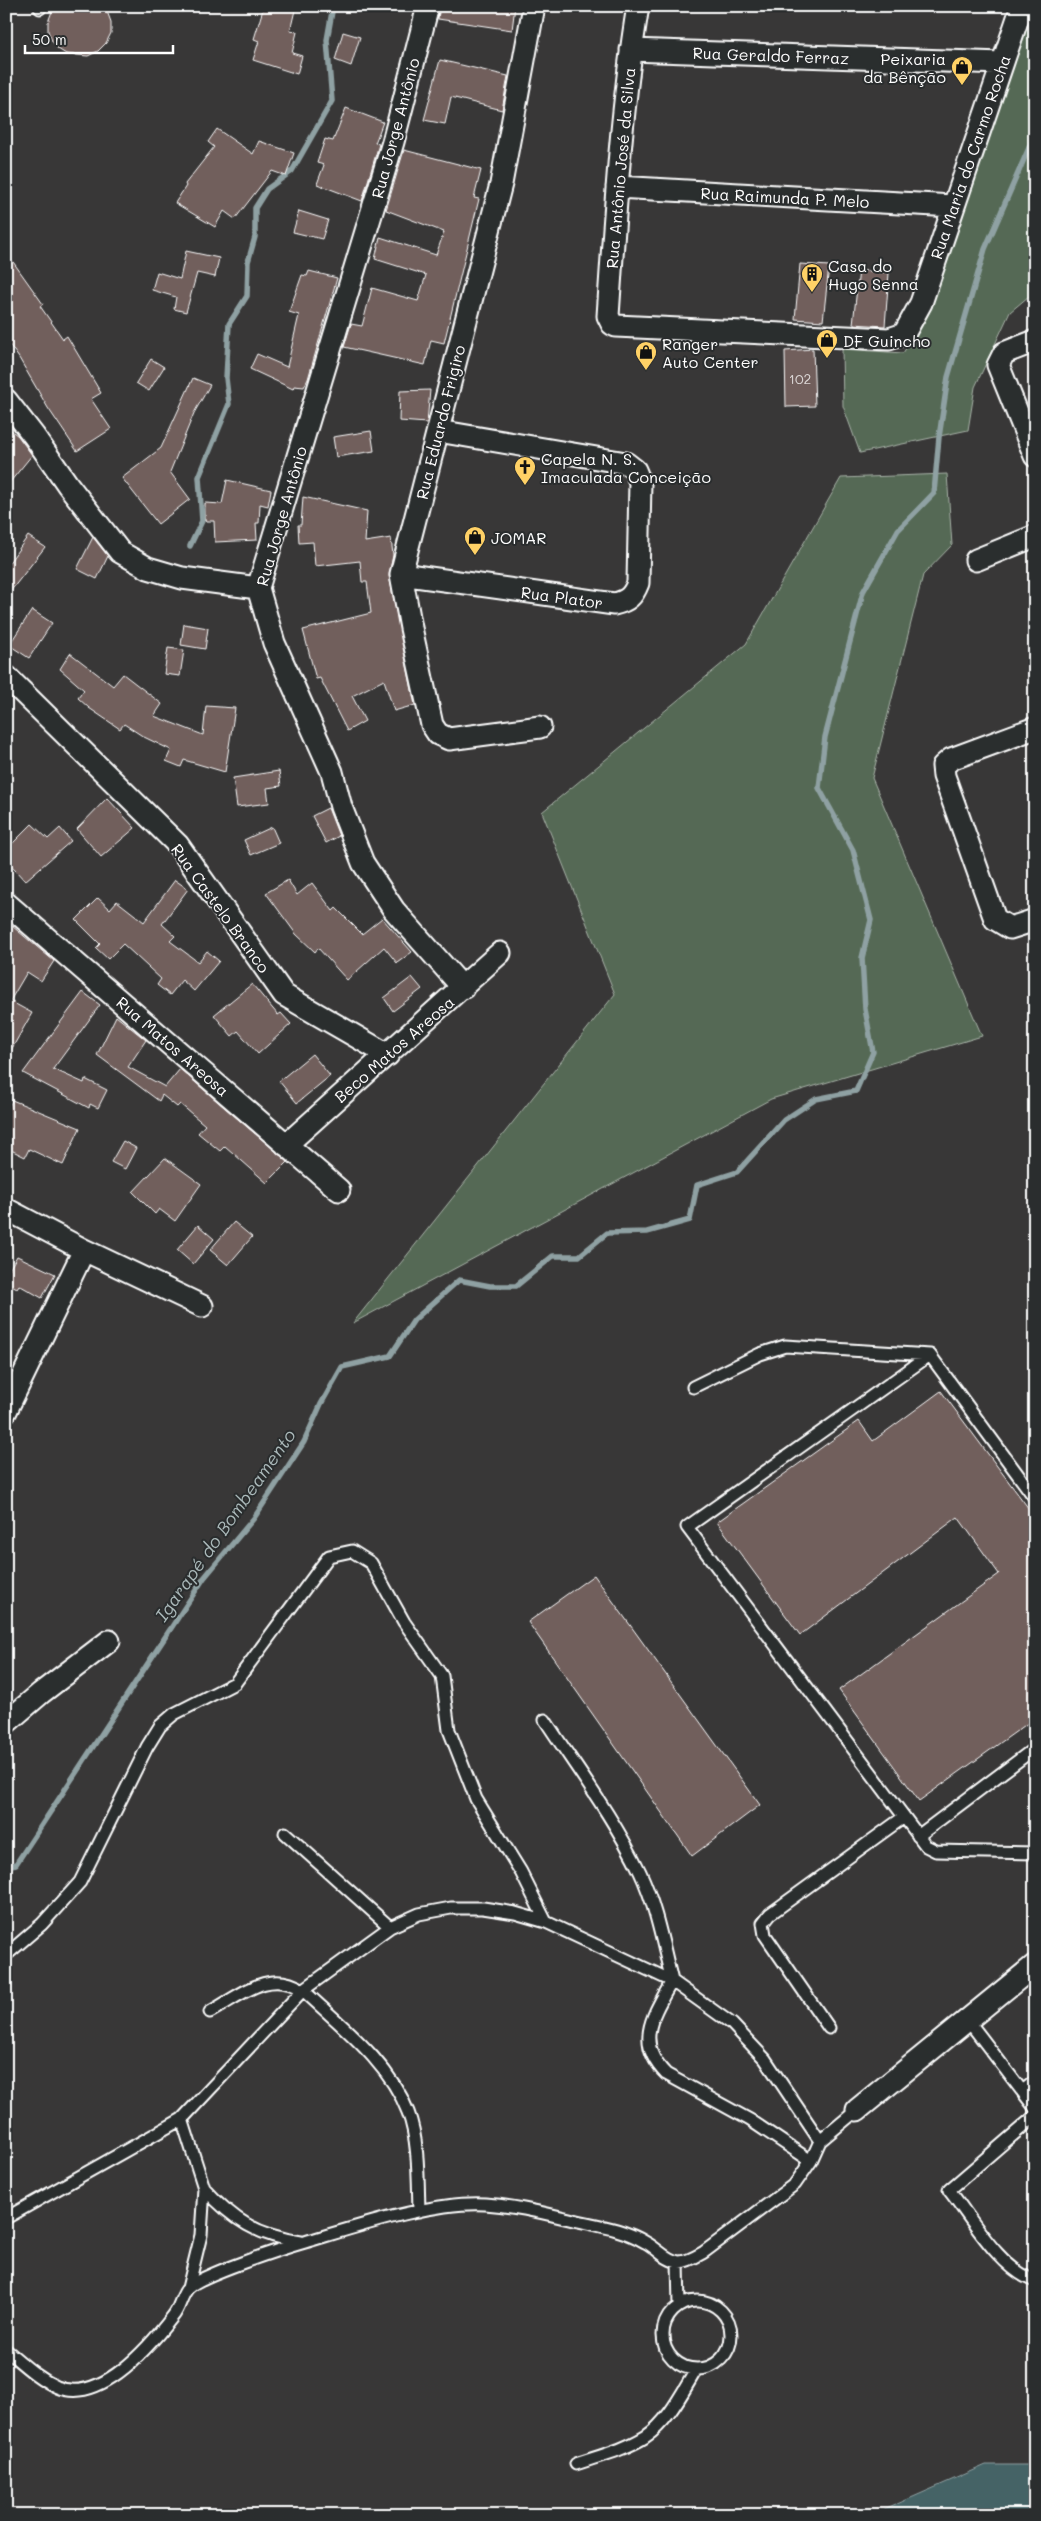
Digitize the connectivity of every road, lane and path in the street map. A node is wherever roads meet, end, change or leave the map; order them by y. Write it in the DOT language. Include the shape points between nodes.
graph roads {
  1 [pos="428,6"];
  2 [pos="534,6"];
  3 [pos="638,6"];
  4 [pos="1022,6"];
  5 [pos="631,50"];
  6 [pos="1002,63"];
  7 [pos="617,187"];
  8 [pos="953,206"];
  9 [pos="904,334"];
  10 [pos="1035,341"];
  11 [pos="6,400"];
  12 [pos="438,431"];
  13 [pos="1035,456"];
  14 [pos="1035,536"];
  15 [pos="976,560"];
  16 [pos="402,574"];
  17 [pos="258,588"];
  18 [pos="6,676"];
  19 [pos="540,727"];
  20 [pos="1035,728"];
  21 [pos="6,903"];
  22 [pos="1035,920"];
  23 [pos="500,953"];
  24 [pos="463,988"];
  25 [pos="388,1055"];
  26 [pos="286,1145"];
  27 [pos="339,1190"];
  28 [pos="6,1209"];
  29 [pos="84,1250"];
  30 [pos="202,1306"];
  31 [pos="930,1355"];
  32 [pos="693,1387"];
  33 [pos="6,1411"];
  34 [pos="1035,1498"];
  35 [pos="109,1641"];
  36 [pos="545,1720"];
  37 [pos="6,1723"];
  38 [pos="1035,1748"];
  39 [pos="904,1817"];
  40 [pos="285,1833"];
  41 [pos="918,1836"];
  42 [pos="1035,1853"];
  43 [pos="546,1922"];
  44 [pos="390,1927"];
  45 [pos="6,1955"];
  46 [pos="1035,1964"];
  47 [pos="672,1982"];
  48 [pos="303,1990"];
  49 [pos="210,2012"];
  50 [pos="967,2019"];
  51 [pos="829,2028"];
  52 [pos="1035,2081"];
  53 [pos="1023,2091"];
  54 [pos="1035,2108"];
  55 [pos="857,2110"];
  56 [pos="1035,2116"];
  57 [pos="182,2119"];
  58 [pos="820,2141"];
  59 [pos="811,2161"];
  60 [pos="204,2188"];
  61 [pos="419,2211"];
  62 [pos="6,2218"];
  63 [pos="303,2242"];
  64 [pos="678,2262"];
  65 [pos="1035,2282"];
  66 [pos="188,2288"];
  67 [pos="679,2306"];
  68 [pos="6,2350"];
  69 [pos="696,2370"];
  70 [pos="576,2464"];
  1 -- 17 [label="street, Rua Jorge Antônio" via="393,142"];
  2 -- 12 [label="street, Rua Eduardo Frigiro" via="501,184"];
  3 -- 5 [label="street, Rua Antônio José da Silva"];
  4 -- 6 [label="street, Rua Maria do Carmo Rocha"];
  5 -- 6 [label="street, Rua Geraldo Ferraz"];
  5 -- 7 [label="street, Rua Antônio José da Silva"];
  6 -- 8 [label="street, Rua Maria do Carmo Rocha"];
  7 -- 8 [label="street, Rua Raimunda P. Melo"];
  7 -- 9 [label="street, Rua Antônio José da Silva" via="608,316 612,324 889,339"];
  8 -- 9 [label="street, Rua Maria do Carmo Rocha" via="921,304"];
  10 -- 13 [label="street" via="1004,353 998,365"];
  11 -- 17 [label="street" via="120,552 148,568 182,578"];
  12 -- 16 [label="street, Rua Eduardo Frigiro"];
  12 -- 16 [label="street, Rua Plator" via="626,463 640,482 638,583 626,601 614,604"];
  14 -- 15 [label="street"];
  16 -- 19 [label="street, Rua Eduardo Frigiro" via="430,715 438,734 449,739"];
  17 -- 24 [label="street, Rua Jorge Antônio" via="274,643 332,772 341,807 363,863 394,910"];
  18 -- 25 [label="street, Rua Castelo Branco" via="178,845 284,995"];
  20 -- 22 [label="street" via="951,759 943,766 995,919 1010,928"];
  21 -- 26 [label="street, Rua Matos Areosa"];
  23 -- 24 [label="street, Beco Matos Areosa"];
  24 -- 25 [label="street, Beco Matos Areosa"];
  25 -- 26 [label="street, Beco Matos Areosa"];
  26 -- 27 [label="street, Rua Matos Areosa"];
  28 -- 29 [label="street"];
  29 -- 30 [label="street"];
  29 -- 33 [label="street"];
  31 -- 32 [label="lane" via="785,1346 760,1354"];
  31 -- 34 [label="lane"];
  31 -- 39 [label="lane" via="687,1527"];
  35 -- 37 [label="street"];
  36 -- 47 [label="lane" via="623,1840 640,1872 653,1904"];
  38 -- 41 [label="lane"];
  39 -- 41 [label="lane"];
  39 -- 51 [label="lane" via="770,1914 763,1923 765,1934"];
  40 -- 44 [label="lane"];
  41 -- 42 [label="lane" via="926,1846 936,1851"];
  43 -- 44 [label="lane" via="483,1908 451,1908 419,1914"];
  43 -- 45 [label="lane" via="521,1872 476,1799 449,1730 442,1676 404,1622 370,1563 352,1551 328,1556 235,1683 174,1714 160,1726 80,1882 42,1924"];
  43 -- 47 [label="lane"];
  44 -- 48 [label="lane"];
  46 -- 50 [label="street"];
  47 -- 58 [label="lane" via="732,2024 766,2059"];
  47 -- 59 [label="lane" via="651,2020 648,2036 650,2052 657,2065 666,2074 750,2120"];
  48 -- 49 [label="lane" via="293,1983 269,1981"];
  48 -- 57 [label="lane"];
  48 -- 61 [label="lane" via="388,2074 396,2089 408,2112 417,2157"];
  50 -- 53 [label="lane"];
  50 -- 55 [label="street"];
  52 -- 53 [label="lane"];
  53 -- 54 [label="lane"];
  55 -- 58 [label="lane"];
  56 -- 65 [label="lane" via="950,2190 1001,2257 1025,2278"];
  57 -- 60 [label="lane"];
  57 -- 62 [label="lane"];
  58 -- 59 [label="lane"];
  59 -- 64 [label="lane" via="795,2184 704,2252"];
  60 -- 63 [label="lane" via="238,2220 252,2228 282,2239"];
  60 -- 66 [label="lane" via="201,2235"];
  61 -- 63 [label="lane"];
  61 -- 64 [label="lane" via="484,2204 524,2209 613,2229 645,2242"];
  63 -- 66 [label="lane" via="228,2269"];
  64 -- 67 [label="lane"];
  66 -- 68 [label="lane" via="176,2312 157,2337 107,2380 82,2390 58,2388 37,2376"];
  67 -- 69 [label="lane" via="670,2313 664,2325 663,2341 671,2358 684,2368"];
  67 -- 69 [label="lane" via="692,2301 708,2302 724,2314 731,2328 730,2345 724,2357 710,2368"];
  69 -- 70 [label="lane" via="663,2421 646,2436"];
}
